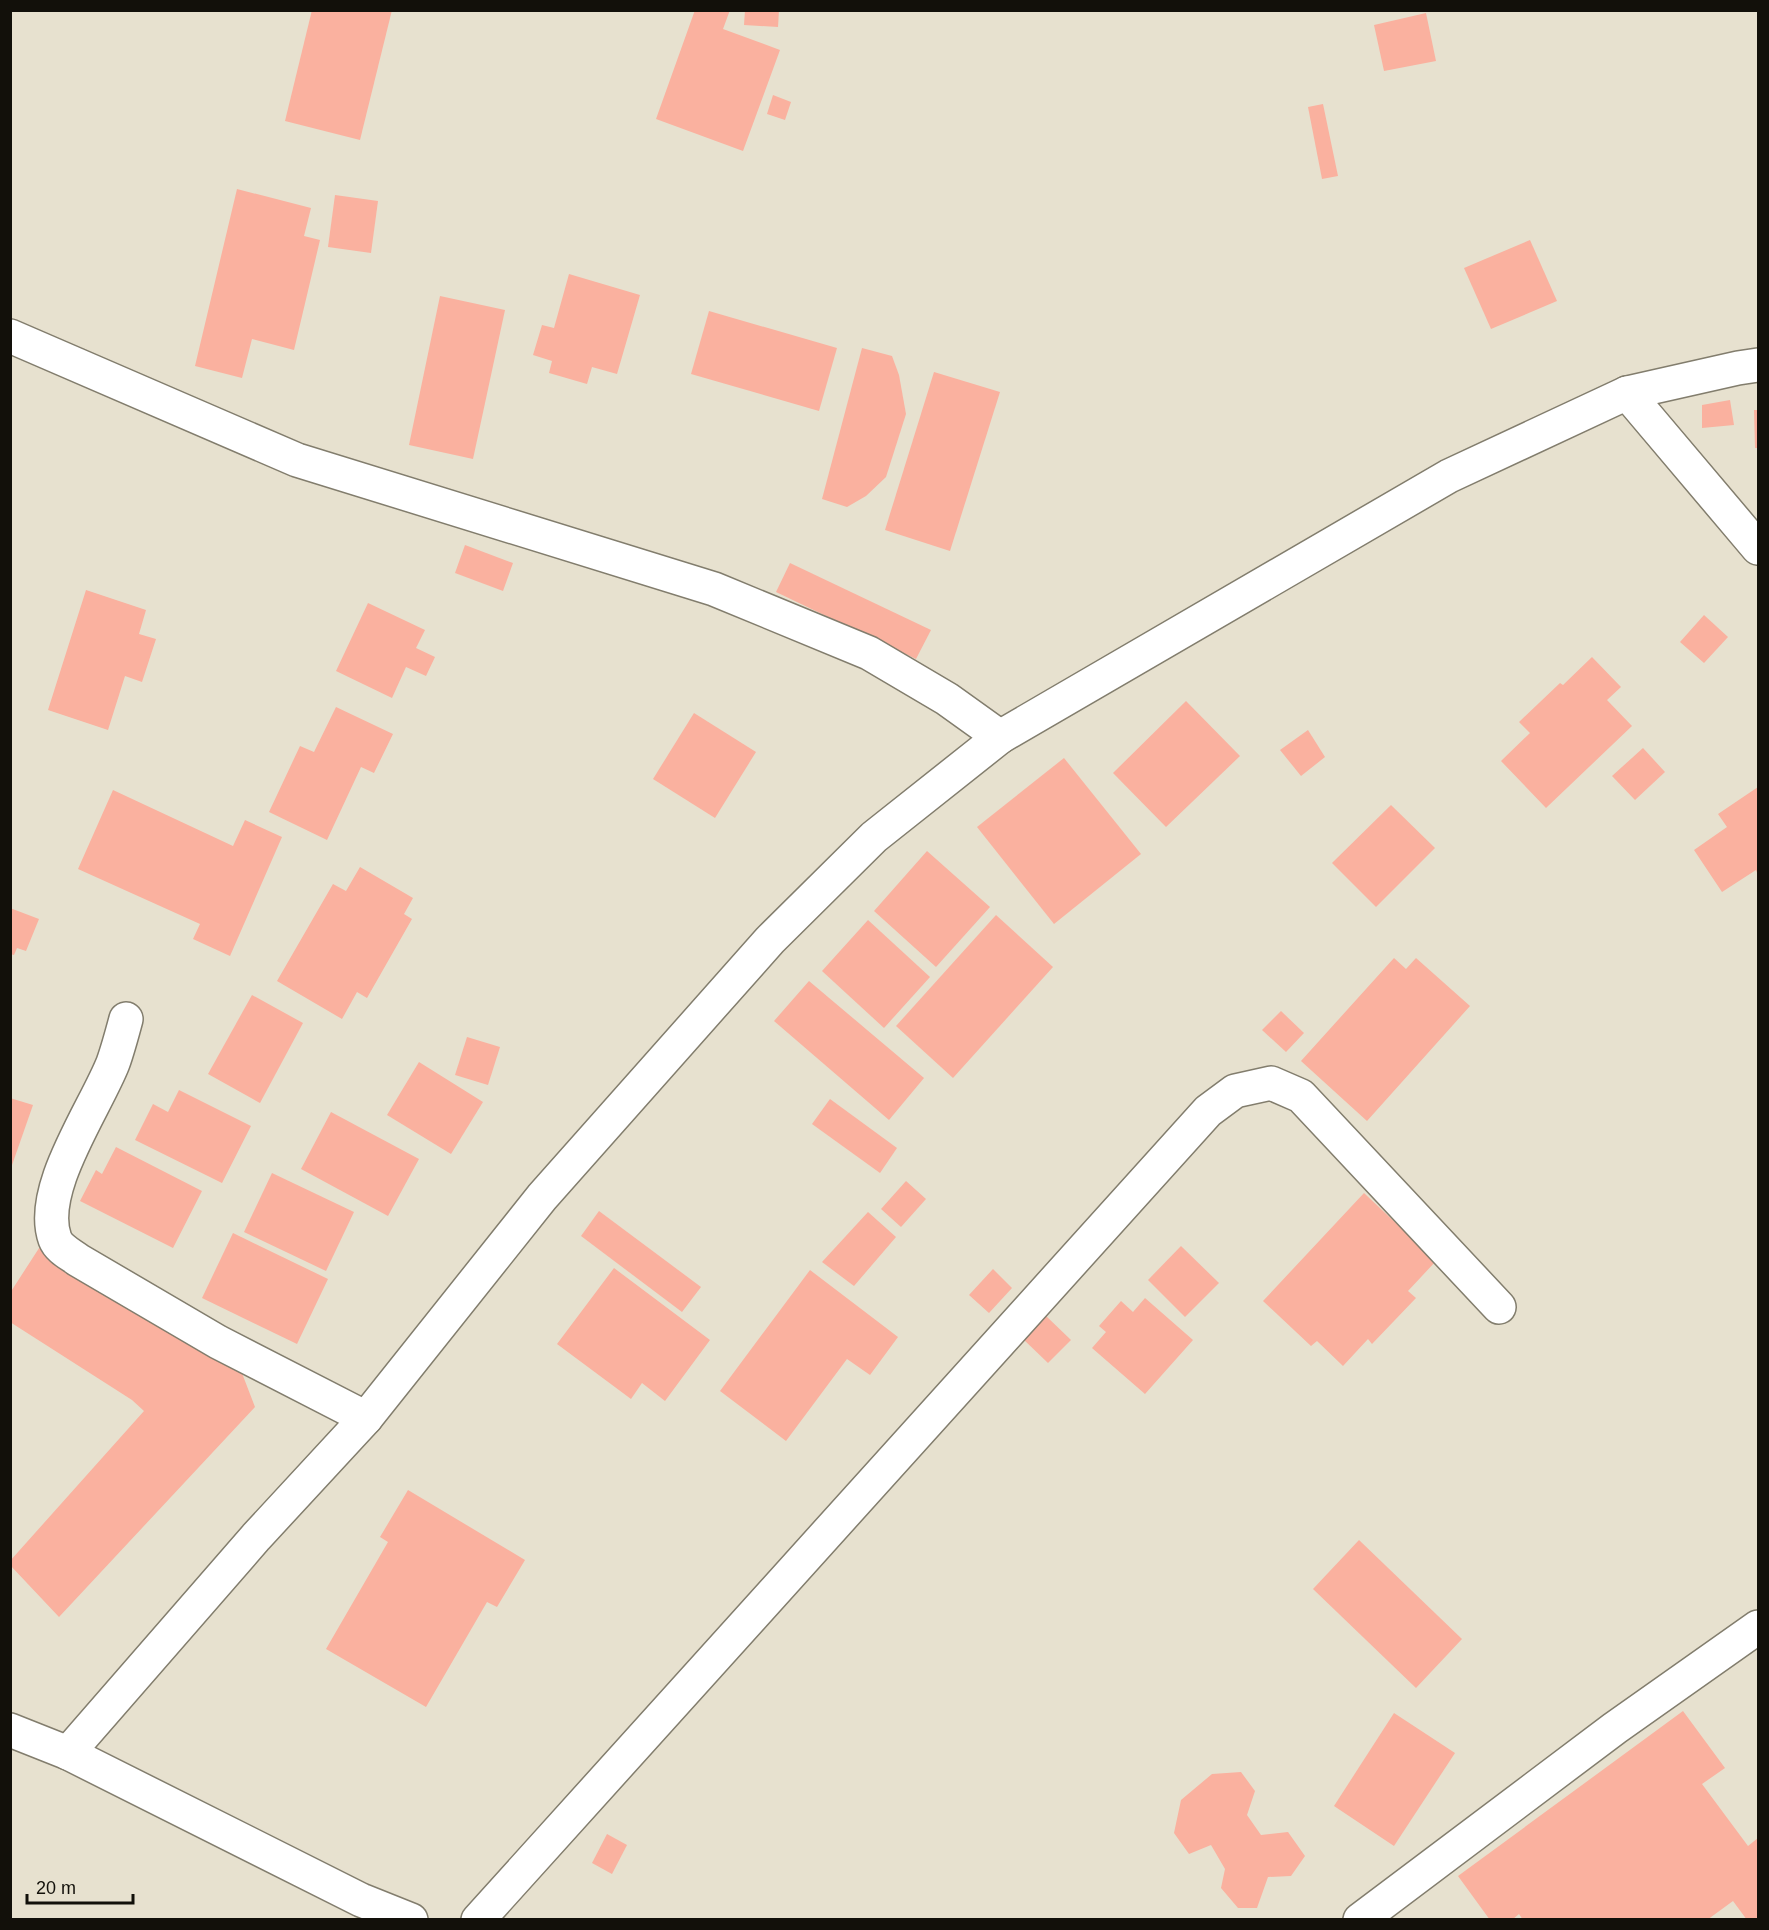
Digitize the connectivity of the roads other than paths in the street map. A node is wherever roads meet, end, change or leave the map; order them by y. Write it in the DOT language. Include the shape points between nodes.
graph roads {
  1 [pos="10,336"];
  2 [pos="1758,365"];
  3 [pos="1628,393"];
  4 [pos="1758,548"];
  5 [pos="1000,737"];
  6 [pos="126,1019"];
  7 [pos="1499,1306"];
  8 [pos="366,1418"];
  9 [pos="1758,1627"];
  10 [pos="10,1730"];
  11 [pos="68,1753"];
  12 [pos="411,1920"];
  13 [pos="478,1920"];
  14 [pos="1360,1920"];
  1 -- 5 [label="street" via="297,460 714,589 869,653 947,699"];
  2 -- 3 [label="street"];
  3 -- 4 [label="street"];
  3 -- 5 [label="street" via="1449,476"];
  5 -- 8 [label="street" via="874,837 770,940 542,1197"];
  6 -- 8 [label="street" via="113,1064 64,1165 52,1208 60,1248 208,1336"];
  7 -- 13 [label="street" via="1301,1096 1271,1083 1235,1091 1208,1111"];
  8 -- 11 [label="street" via="256,1537"];
  9 -- 14 [label="street" via="1615,1728"];
  10 -- 11 [label="street"];
  11 -- 12 [label="street" via="361,1900"];
}
